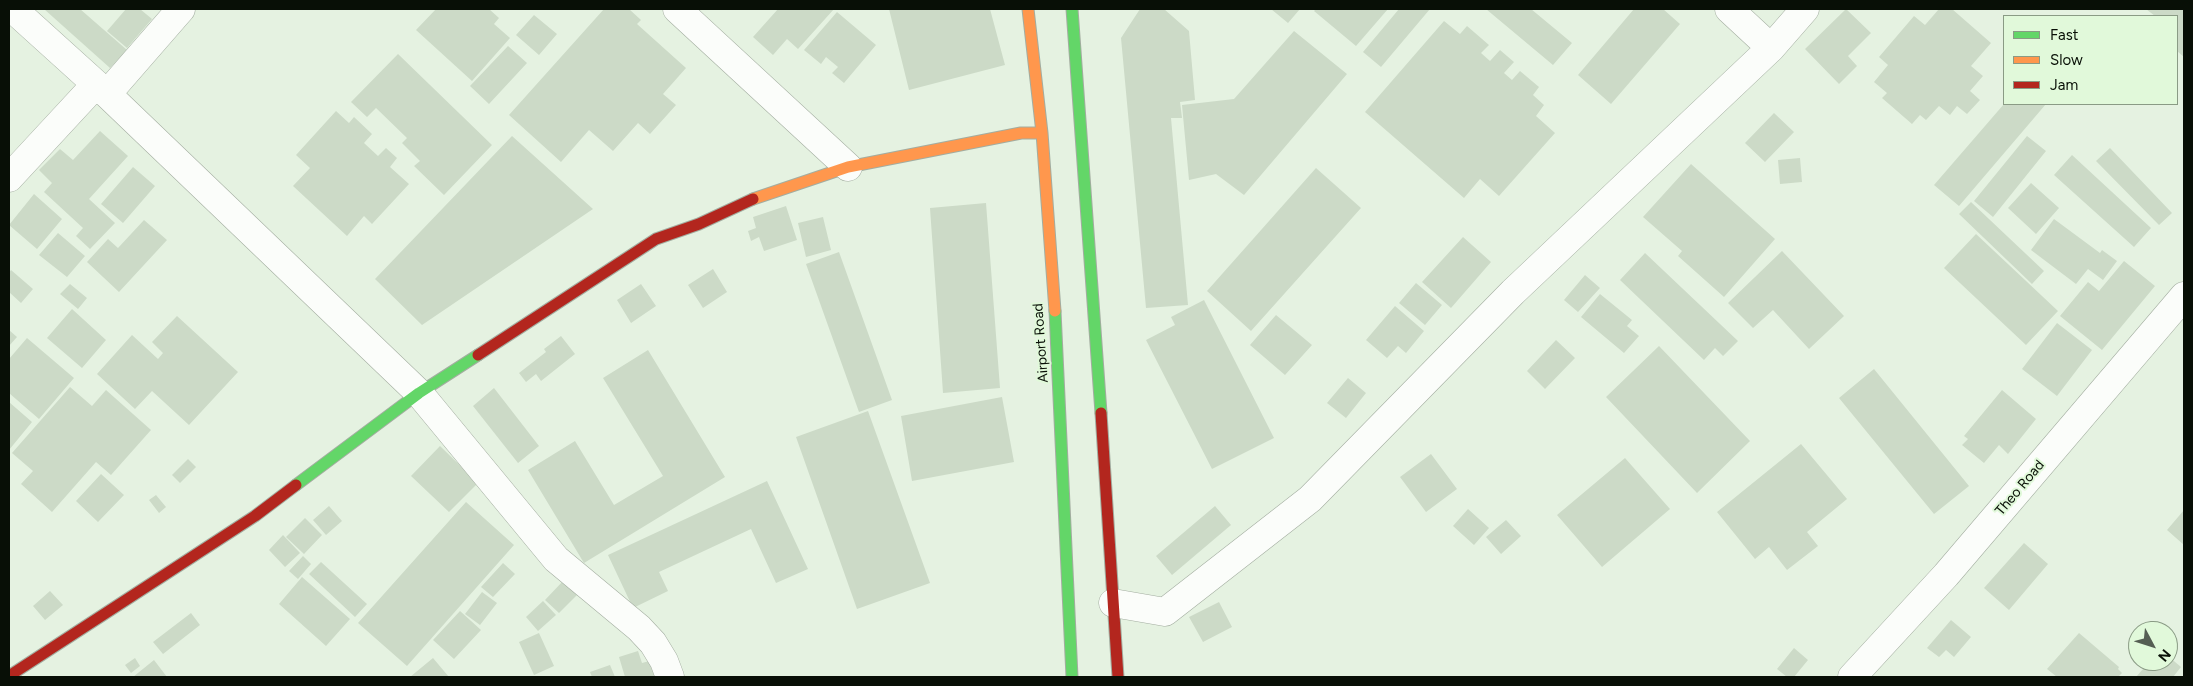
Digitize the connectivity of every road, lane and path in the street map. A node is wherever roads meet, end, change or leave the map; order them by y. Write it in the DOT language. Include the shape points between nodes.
graph roads {
  1 [pos="13,9"];
  2 [pos="181,9"];
  3 [pos="677,9"];
  4 [pos="1028,9"];
  5 [pos="1072,9"];
  6 [pos="1729,9"];
  7 [pos="1805,9"];
  8 [pos="1771,48"];
  9 [pos="102,89"];
  10 [pos="1042,132"];
  11 [pos="848,167"];
  12 [pos="9,178"];
  13 [pos="2184,296"];
  14 [pos="419,393"];
  15 [pos="1113,603"];
  16 [pos="9,676"];
  17 [pos="670,677"];
  18 [pos="1070,677"];
  19 [pos="1118,677"];
  20 [pos="1852,677"];
  1 -- 9 [label="street"];
  2 -- 9 [label="street"];
  3 -- 11 [label="street"];
  4 -- 10 [label="main road, Airport Road"];
  5 -- 15 [label="main road"];
  6 -- 8 [label="street"];
  7 -- 8 [label="street"];
  8 -- 15 [label="street" via="1513,292 1310,499 1165,612"];
  9 -- 12 [label="street"];
  9 -- 14 [label="street"];
  10 -- 11 [label="main road" via="1021,133"];
  10 -- 18 [label="main road, Airport Road" via="1059,370"];
  11 -- 14 [label="main road" via="759,196 699,224 656,239"];
  13 -- 20 [label="street, Theo Road" via="1946,575"];
  14 -- 16 [label="main road" via="255,516"];
  14 -- 17 [label="street" via="556,559 648,638 664,661"];
  15 -- 19 [label="main road"];
}
